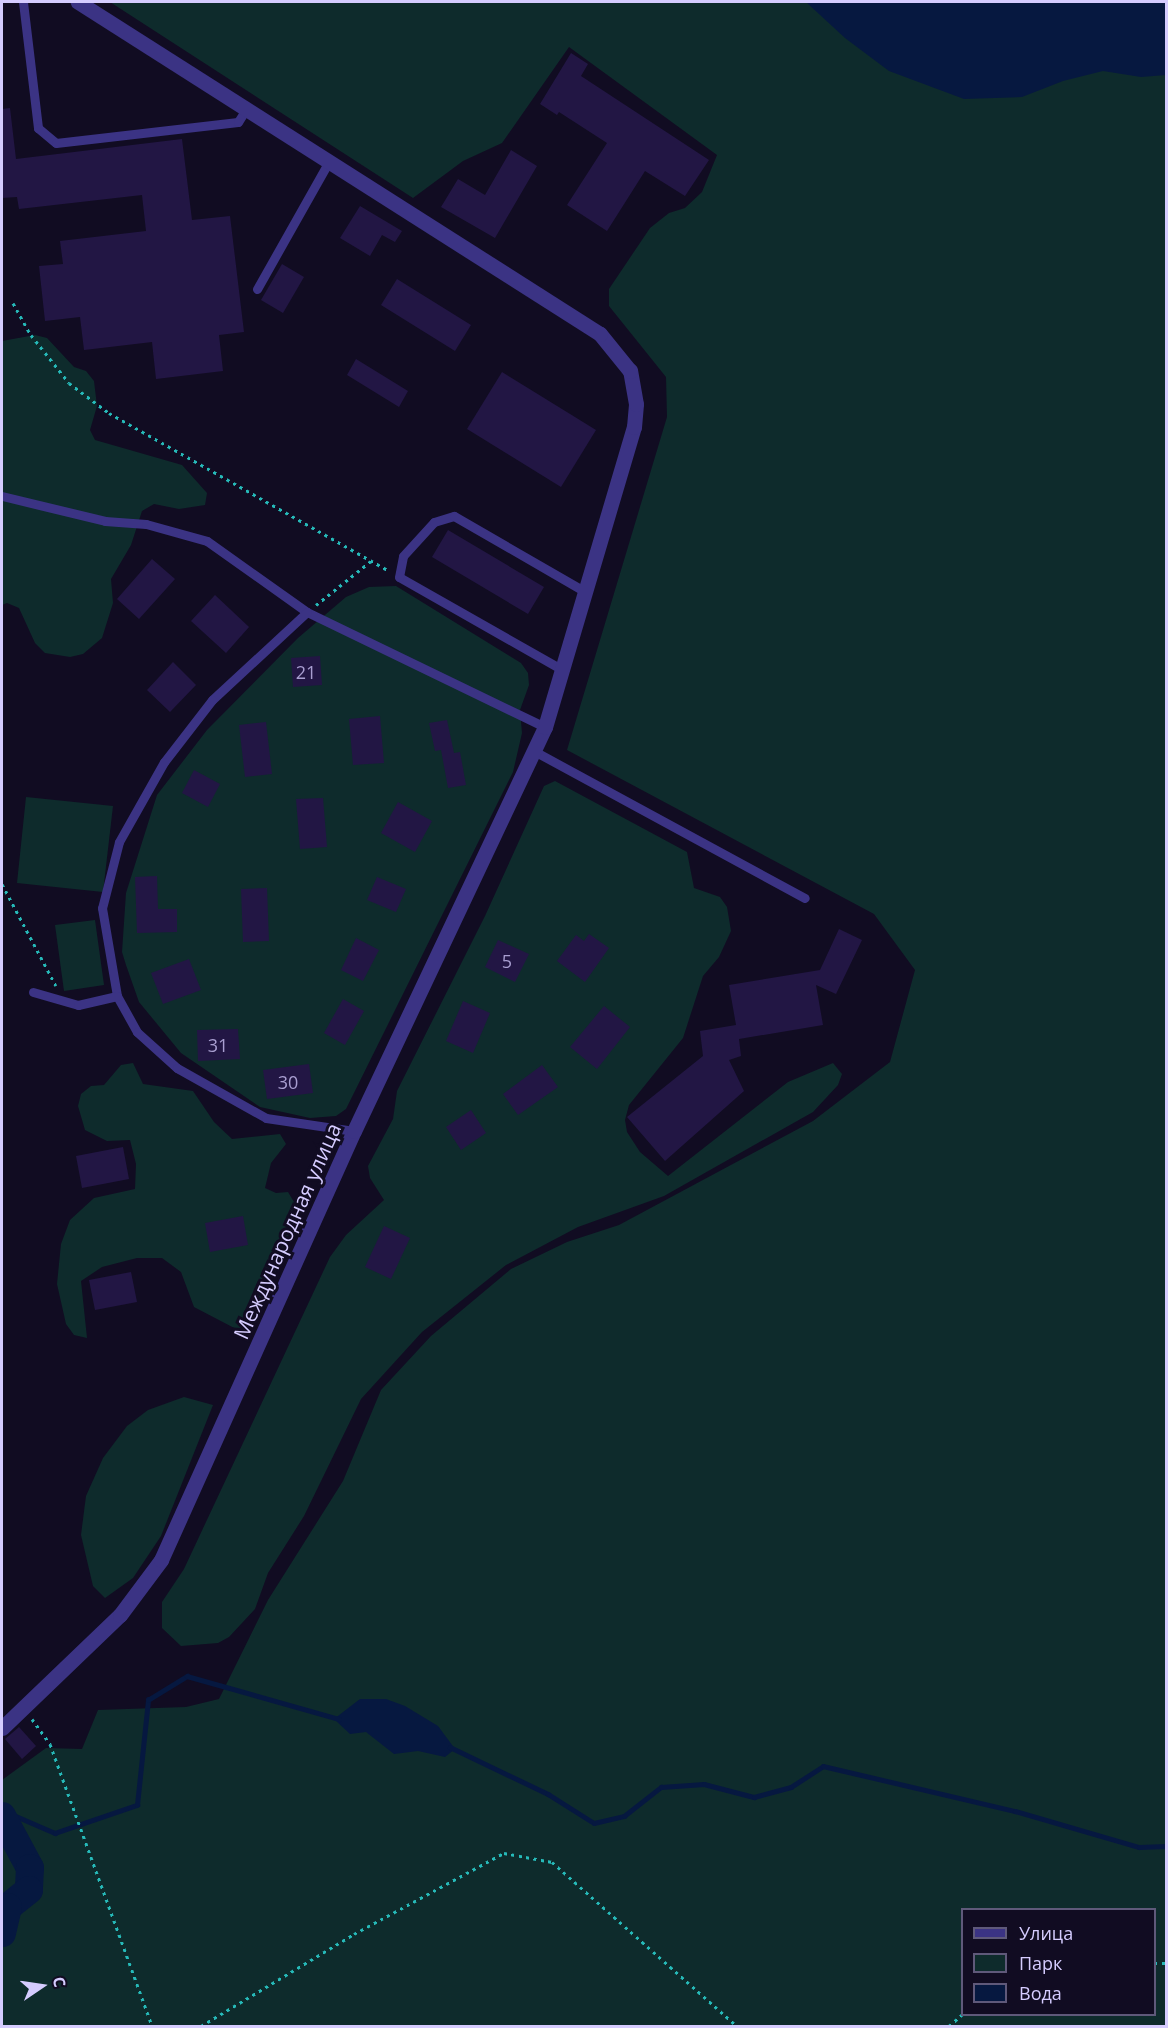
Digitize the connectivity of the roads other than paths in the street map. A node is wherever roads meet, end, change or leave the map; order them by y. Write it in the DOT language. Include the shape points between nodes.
graph roads {
  1 [pos="23,2"];
  2 [pos="78,2"];
  3 [pos="246,109"];
  4 [pos="329,161"];
  5 [pos="257,289"];
  6 [pos="2,496"];
  7 [pos="584,591"];
  8 [pos="307,612"];
  9 [pos="561,669"];
  10 [pos="545,727"];
  11 [pos="534,751"];
  12 [pos="805,898"];
  13 [pos="33,992"];
  14 [pos="117,996"];
  15 [pos="354,1131"];
  16 [pos="2,1728"];
  1 -- 3 [label="lane" via="38,128 56,143 238,122"];
  2 -- 3 [label="street, Международная улица"];
  3 -- 4 [label="street, Международная улица"];
  4 -- 5 [label="lane"];
  4 -- 7 [label="street, Международная улица" via="600,334 630,371 636,404 634,427"];
  6 -- 8 [label="lane" via="105,521 146,524 207,541"];
  7 -- 9 [label="street, Международная улица"];
  7 -- 9 [label="lane" via="454,516 434,522 403,556 399,577"];
  8 -- 10 [label="lane"];
  8 -- 14 [label="lane" via="212,700 164,762 119,842 102,908"];
  9 -- 10 [label="street, Международная улица"];
  10 -- 11 [label="street, Международная улица"];
  11 -- 12 [label="lane"];
  11 -- 15 [label="street, Международная улица"];
  13 -- 14 [label="lane" via="78,1005"];
  14 -- 15 [label="lane" via="137,1032 177,1068 266,1118"];
  15 -- 16 [label="street, Международная улица" via="161,1560 120,1615"];
}
